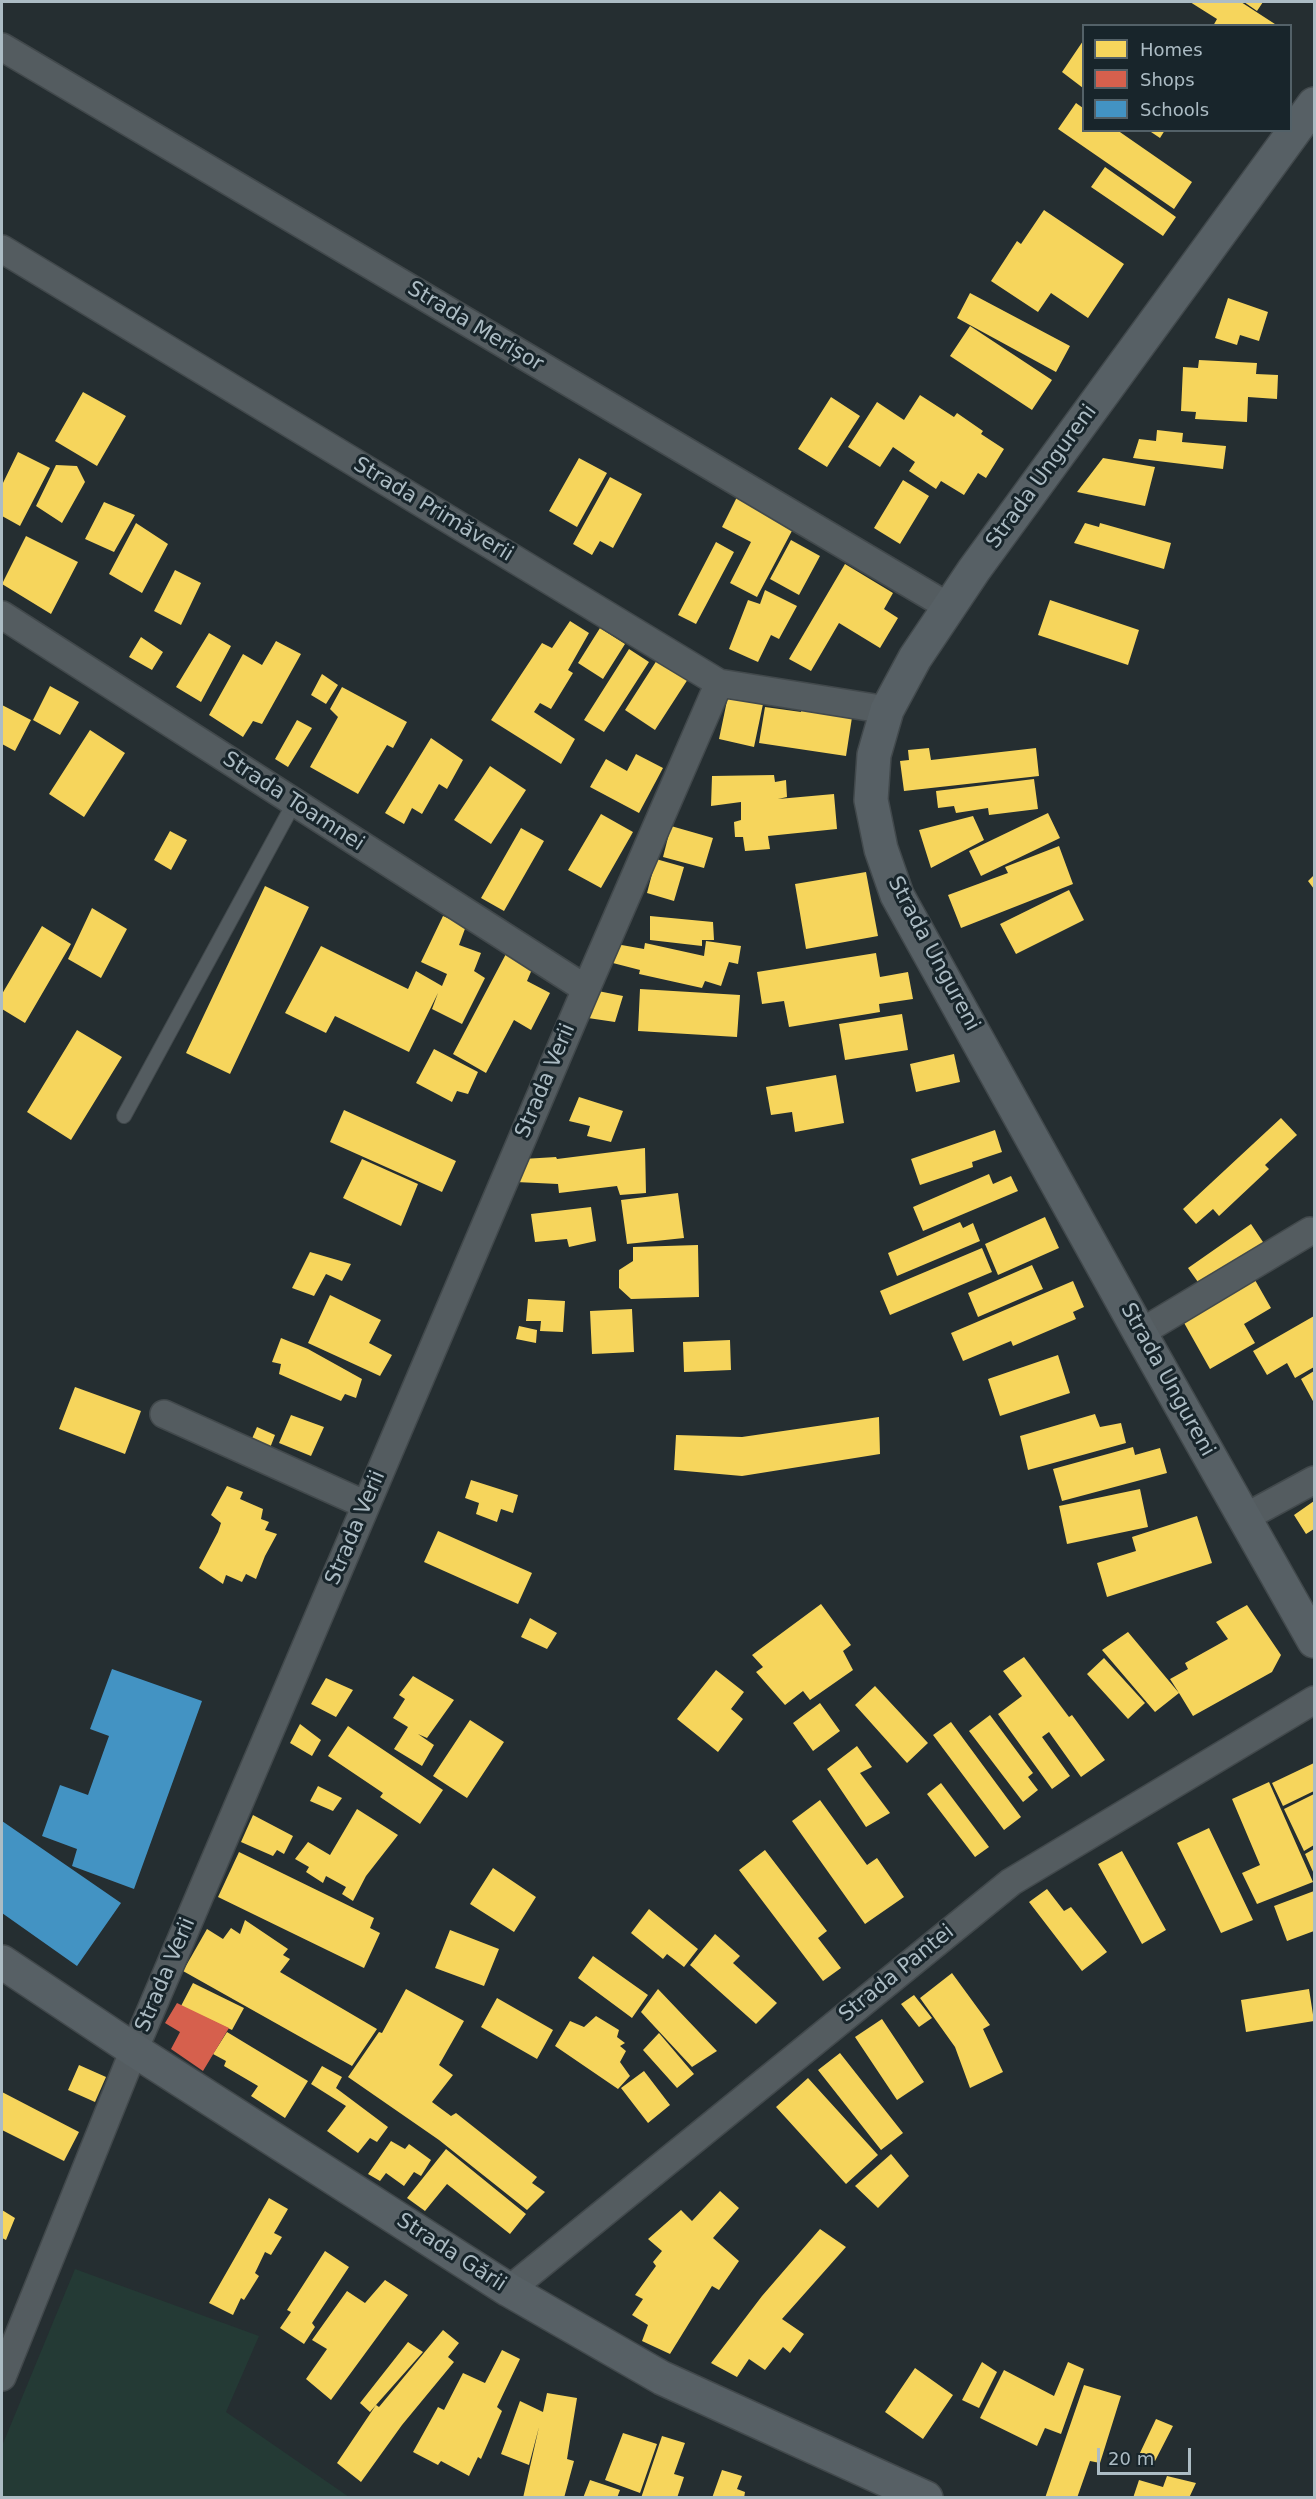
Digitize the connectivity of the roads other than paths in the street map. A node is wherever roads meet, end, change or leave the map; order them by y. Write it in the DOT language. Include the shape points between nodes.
graph roads {
  1 [pos="2,47"];
  2 [pos="1314,104"];
  3 [pos="2,249"];
  4 [pos="949,607"];
  5 [pos="2,615"];
  6 [pos="719,683"];
  7 [pos="887,710"];
  8 [pos="294,803"];
  9 [pos="586,989"];
  10 [pos="124,1116"];
  11 [pos="1310,1231"];
  12 [pos="1140,1333"];
  13 [pos="164,1414"];
  14 [pos="1314,1480"];
  15 [pos="366,1505"];
  16 [pos="1244,1518"];
  17 [pos="1314,1641"];
  18 [pos="1314,1700"];
  19 [pos="2,1962"];
  20 [pos="134,2050"];
  21 [pos="509,2290"];
  22 [pos="2,2377"];
  23 [pos="926,2498"];
  1 -- 4 [label="street, Strada Merișor"];
  2 -- 4 [label="main road, Strada Ungureni"];
  3 -- 6 [label="street, Strada Primăverii"];
  4 -- 7 [label="main road, Strada Ungureni" via="899,684"];
  5 -- 8 [label="street, Strada Toamnei"];
  6 -- 7 [label="street, Strada Primăverii"];
  6 -- 9 [label="street, Strada Verii"];
  7 -- 12 [label="main road, Strada Ungureni" via="874,755 871,800 881,849 897,895"];
  8 -- 9 [label="street, Strada Toamnei"];
  8 -- 10 [label="lane"];
  9 -- 15 [label="street, Strada Verii"];
  11 -- 12 [label="street"];
  12 -- 16 [label="main road, Strada Ungureni"];
  13 -- 15 [label="street"];
  14 -- 16 [label="street"];
  15 -- 20 [label="street, Strada Verii"];
  16 -- 17 [label="main road, Strada Ungureni"];
  18 -- 21 [label="street, Strada Pantei" via="1011,1882"];
  19 -- 20 [label="main road, Strada Gării"];
  20 -- 21 [label="main road, Strada Gării"];
  20 -- 22 [label="street, Strada Verii"];
  21 -- 23 [label="main road, Strada Gării" via="662,2378"];
}
